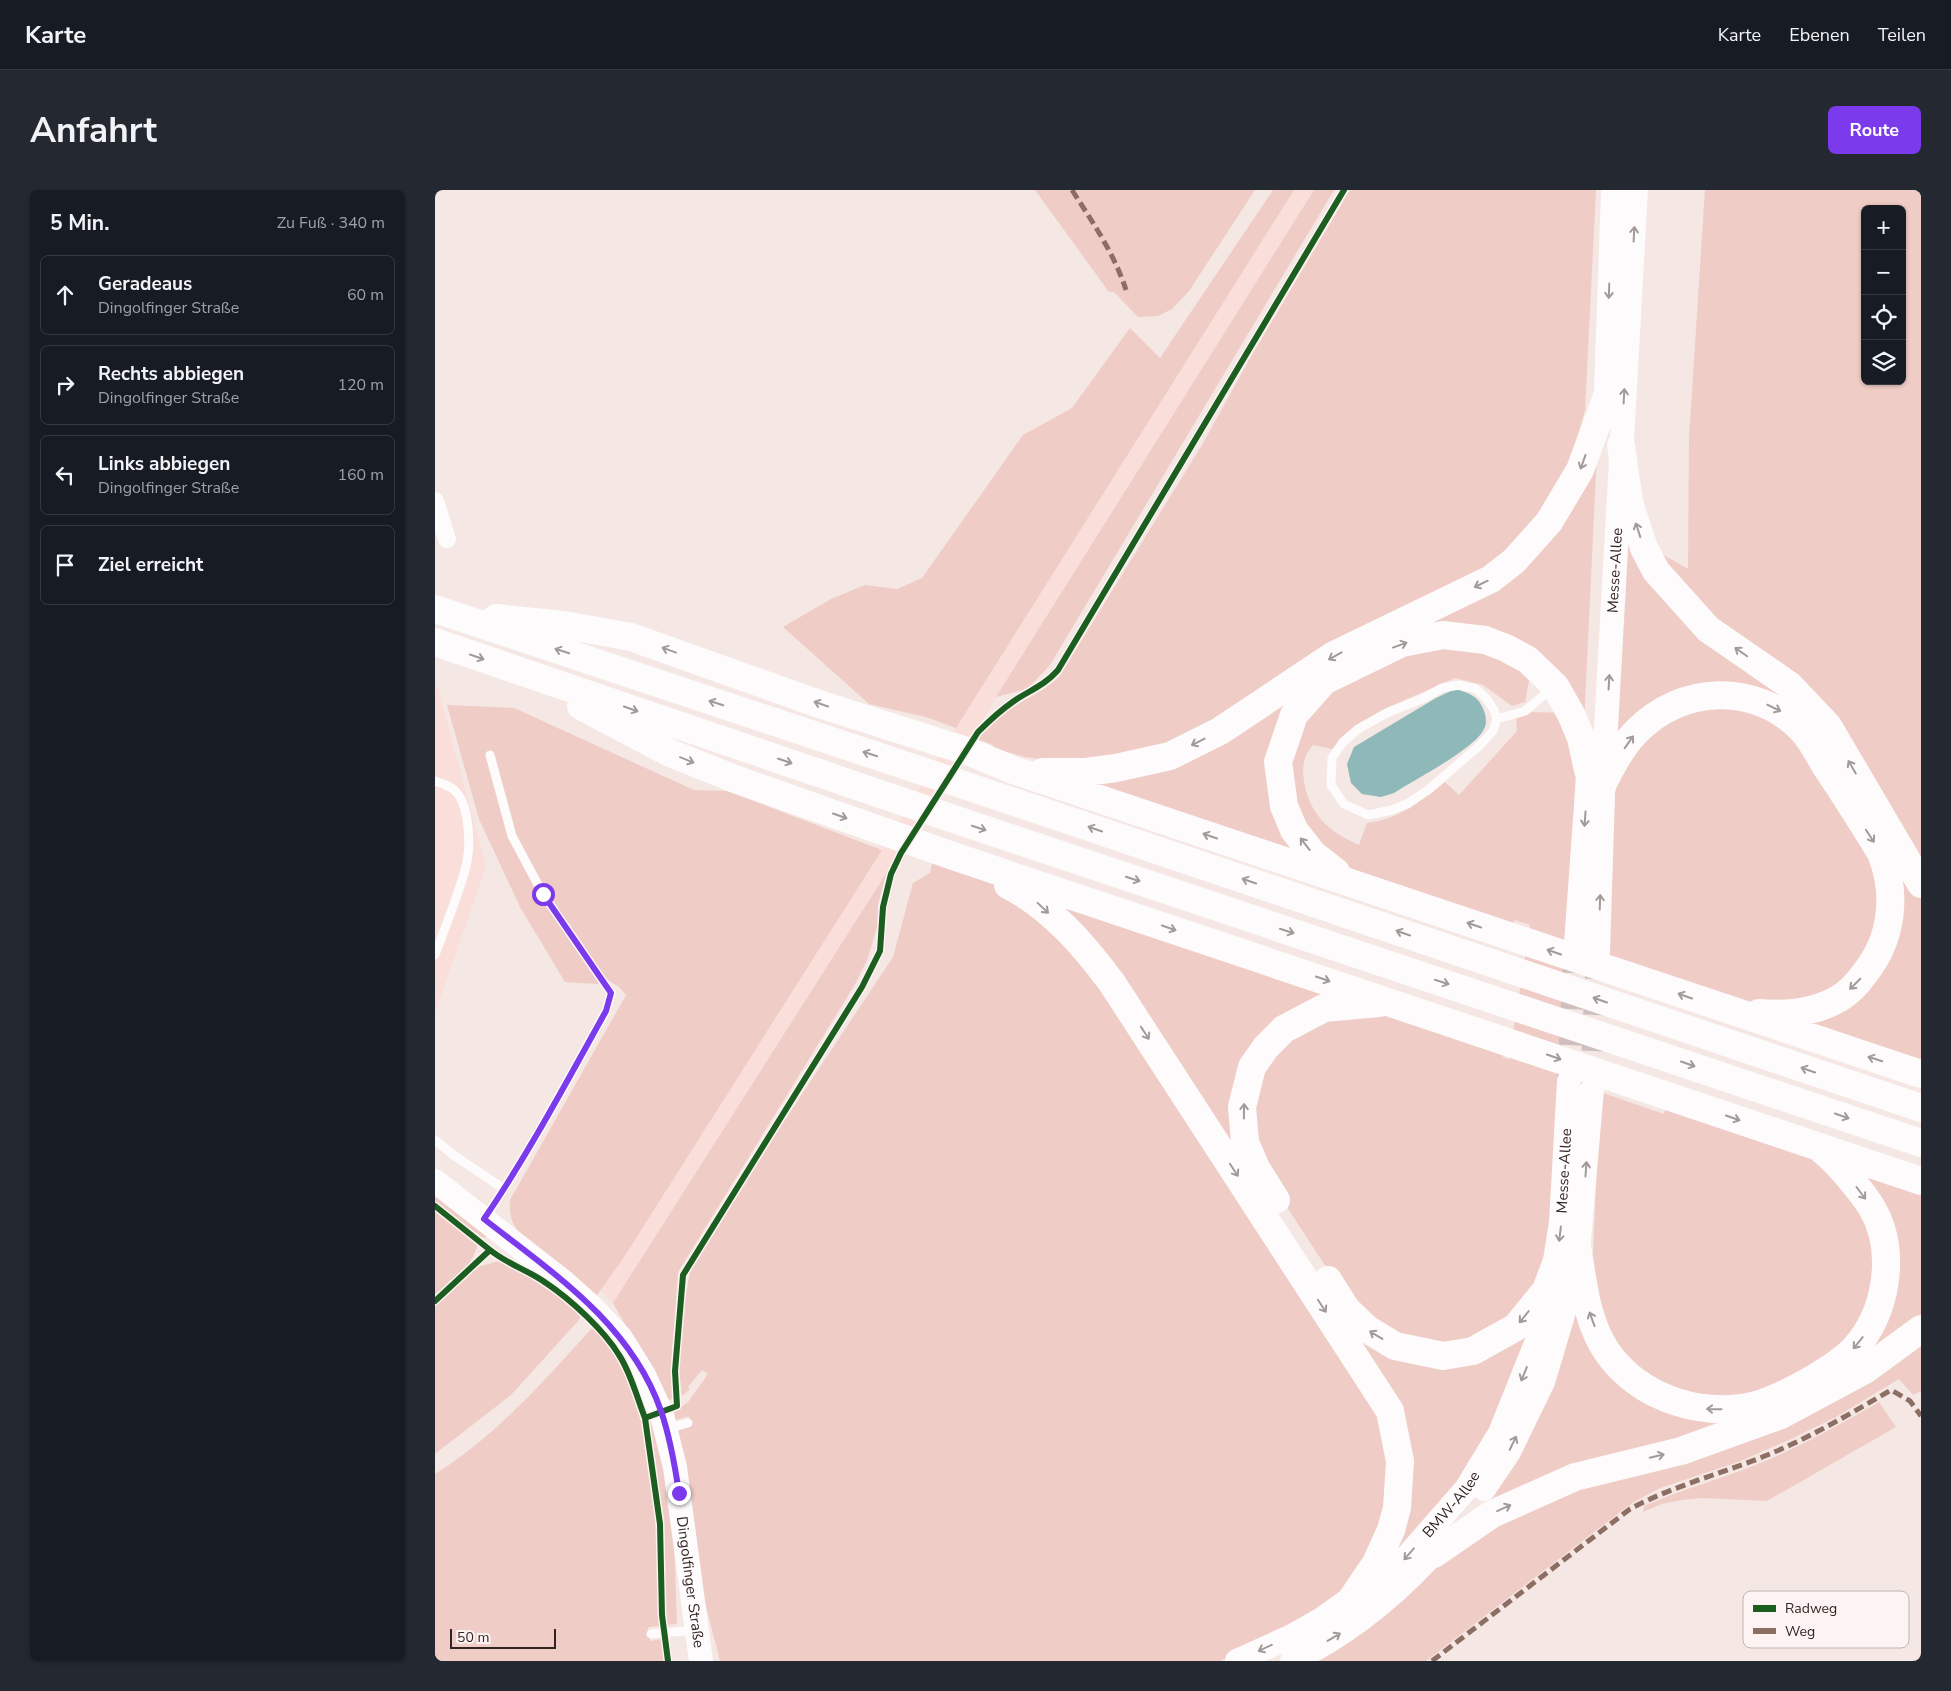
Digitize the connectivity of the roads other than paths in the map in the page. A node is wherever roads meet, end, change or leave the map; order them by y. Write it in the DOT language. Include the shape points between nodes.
graph roads {
  1 [pos="1613,190"];
  2 [pos="1636,190"];
  3 [pos="1605,399"];
  4 [pos="1621,445"];
  5 [pos="435,501"];
  6 [pos="447,539"];
  7 [pos="439,611"];
  8 [pos="435,642"];
  9 [pos="519,671"];
  10 [pos="1555,686"];
  11 [pos="1497,719"];
  12 [pos="490,755"];
  13 [pos="1013,770"];
  14 [pos="1596,777"];
  15 [pos="435,780"];
  16 [pos="956,856"];
  17 [pos="1921,884"];
  18 [pos="1356,885"];
  19 [pos="1587,947"];
  20 [pos="435,955"];
  21 [pos="1390,1002"];
  22 [pos="1720,1008"];
  23 [pos="1921,1074"];
  24 [pos="1569,1081"];
  25 [pos="1592,1089"];
  26 [pos="1921,1108"];
  27 [pos="435,1140"];
  28 [pos="1921,1142"];
  29 [pos="1815,1146"];
  30 [pos="435,1181"];
  31 [pos="1921,1181"];
  32 [pos="504,1189"];
  33 [pos="484,1219"];
  34 [pos="1568,1257"];
  35 [pos="1921,1329"];
  36 [pos="688,1422"];
  37 [pos="666,1429"];
  38 [pos="1434,1554"];
  39 [pos="1353,1597"];
  40 [pos="696,1630"];
  41 [pos="651,1634"];
  42 [pos="701,1661"];
  43 [pos="1237,1661"];
  44 [pos="1291,1661"];
  1 -- 3 [label="main road, Messe-Allee, one-way"];
  4 -- 2 [label="main road, Messe-Allee, one-way"];
  3 -- 13 [label="highway, one-way" via="1580,470 1549,522 1514,561 1491,579 1334,656 1220,731 1170,756 1086,772"];
  3 -- 14 [label="main road, Messe-Allee"];
  14 -- 4 [label="main road, Messe-Allee, one-way"];
  17 -- 4 [label="highway, one-way" via="1829,726 1789,685 1708,628 1656,571 1644,548 1629,502"];
  5 -- 6 [label="street"];
  13 -- 7 [label="highway, one-way" via="970,752 822,705 631,637 564,625"];
  26 -- 7 [label="highway, one-way"];
  8 -- 9 [label="highway, one-way"];
  9 -- 16 [label="highway, one-way" via="670,753"];
  9 -- 28 [label="highway, one-way"];
  10 -- 11 [label="lane" via="1525,711"];
  10 -- 14 [label="highway" via="1571,714"];
  18 -- 10 [label="highway, one-way" via="1313,854 1294,830 1284,806 1279,762 1281,752 1294,715 1324,681 1402,643 1443,635 1485,640 1506,648 1527,660"];
  11 -- 11 [label="lane" via="1493,731 1479,746 1428,790 1392,810 1368,815 1343,804 1331,785 1332,758 1343,742 1358,729 1387,713 1442,688 1459,685 1475,689 1486,698"];
  12 -- 32 [label="lane" via="512,836 543,894 611,993 606,1011"];
  18 -- 13 [label="highway, one-way"];
  14 -- 19 [label="main road, Messe-Allee"];
  14 -- 22 [label="highway, one-way" via="1613,764 1635,732 1669,706 1710,694 1757,700 1783,712 1803,730 1881,853 1887,867 1891,912 1880,952 1857,984 1838,999 1809,1010 1773,1014"];
  15 -- 20 [label="lane" via="453,789 460,799 466,812 468,850 465,869"];
  16 -- 21 [label="highway, one-way"];
  16 -- 39 [label="highway, one-way" via="1031,897 1088,950 1390,1411 1400,1461 1397,1508 1376,1563"];
  22 -- 18 [label="highway, one-way"];
  21 -- 29 [label="highway, one-way"];
  34 -- 21 [label="highway, one-way" via="1516,1327 1473,1351 1443,1356 1395,1346 1367,1329 1347,1310 1255,1168 1245,1142 1243,1107 1252,1067 1284,1029 1324,1008"];
  23 -- 22 [label="highway, one-way"];
  24 -- 34 [label="main road, Messe-Allee, one-way" via="1561,1222"];
  34 -- 25 [label="main road, Messe-Allee, one-way"];
  27 -- 32 [label="lane"];
  29 -- 31 [label="highway"];
  29 -- 34 [label="highway, one-way" via="1831,1158 1873,1209 1881,1230 1885,1269 1877,1314 1867,1332 1838,1363 1799,1387 1757,1405 1730,1409 1703,1408 1656,1394 1617,1364 1601,1342"];
  30 -- 33 [label="main road, Dingolfinger Straße"];
  32 -- 33 [label="lane"];
  33 -- 37 [label="main road, Dingolfinger Straße" via="564,1282 621,1338 645,1375"];
  38 -- 34 [label="main road, BMW-Allee, one-way" via="1509,1452 1543,1382 1569,1295"];
  34 -- 39 [label="main road, BMW-Allee, one-way" via="1500,1433 1466,1489 1404,1560"];
  38 -- 35 [label="highway, one-way" via="1492,1514 1575,1477 1681,1450 1781,1415 1865,1370"];
  36 -- 37 [label="lane"];
  37 -- 40 [label="main road, Dingolfinger Straße" via="678,1484"];
  44 -- 38 [label="main road, BMW-Allee, one-way" via="1379,1605"];
  39 -- 43 [label="main road, BMW-Allee, one-way" via="1292,1636"];
  40 -- 41 [label="lane"];
  40 -- 42 [label="main road, Dingolfinger Straße"];
}
